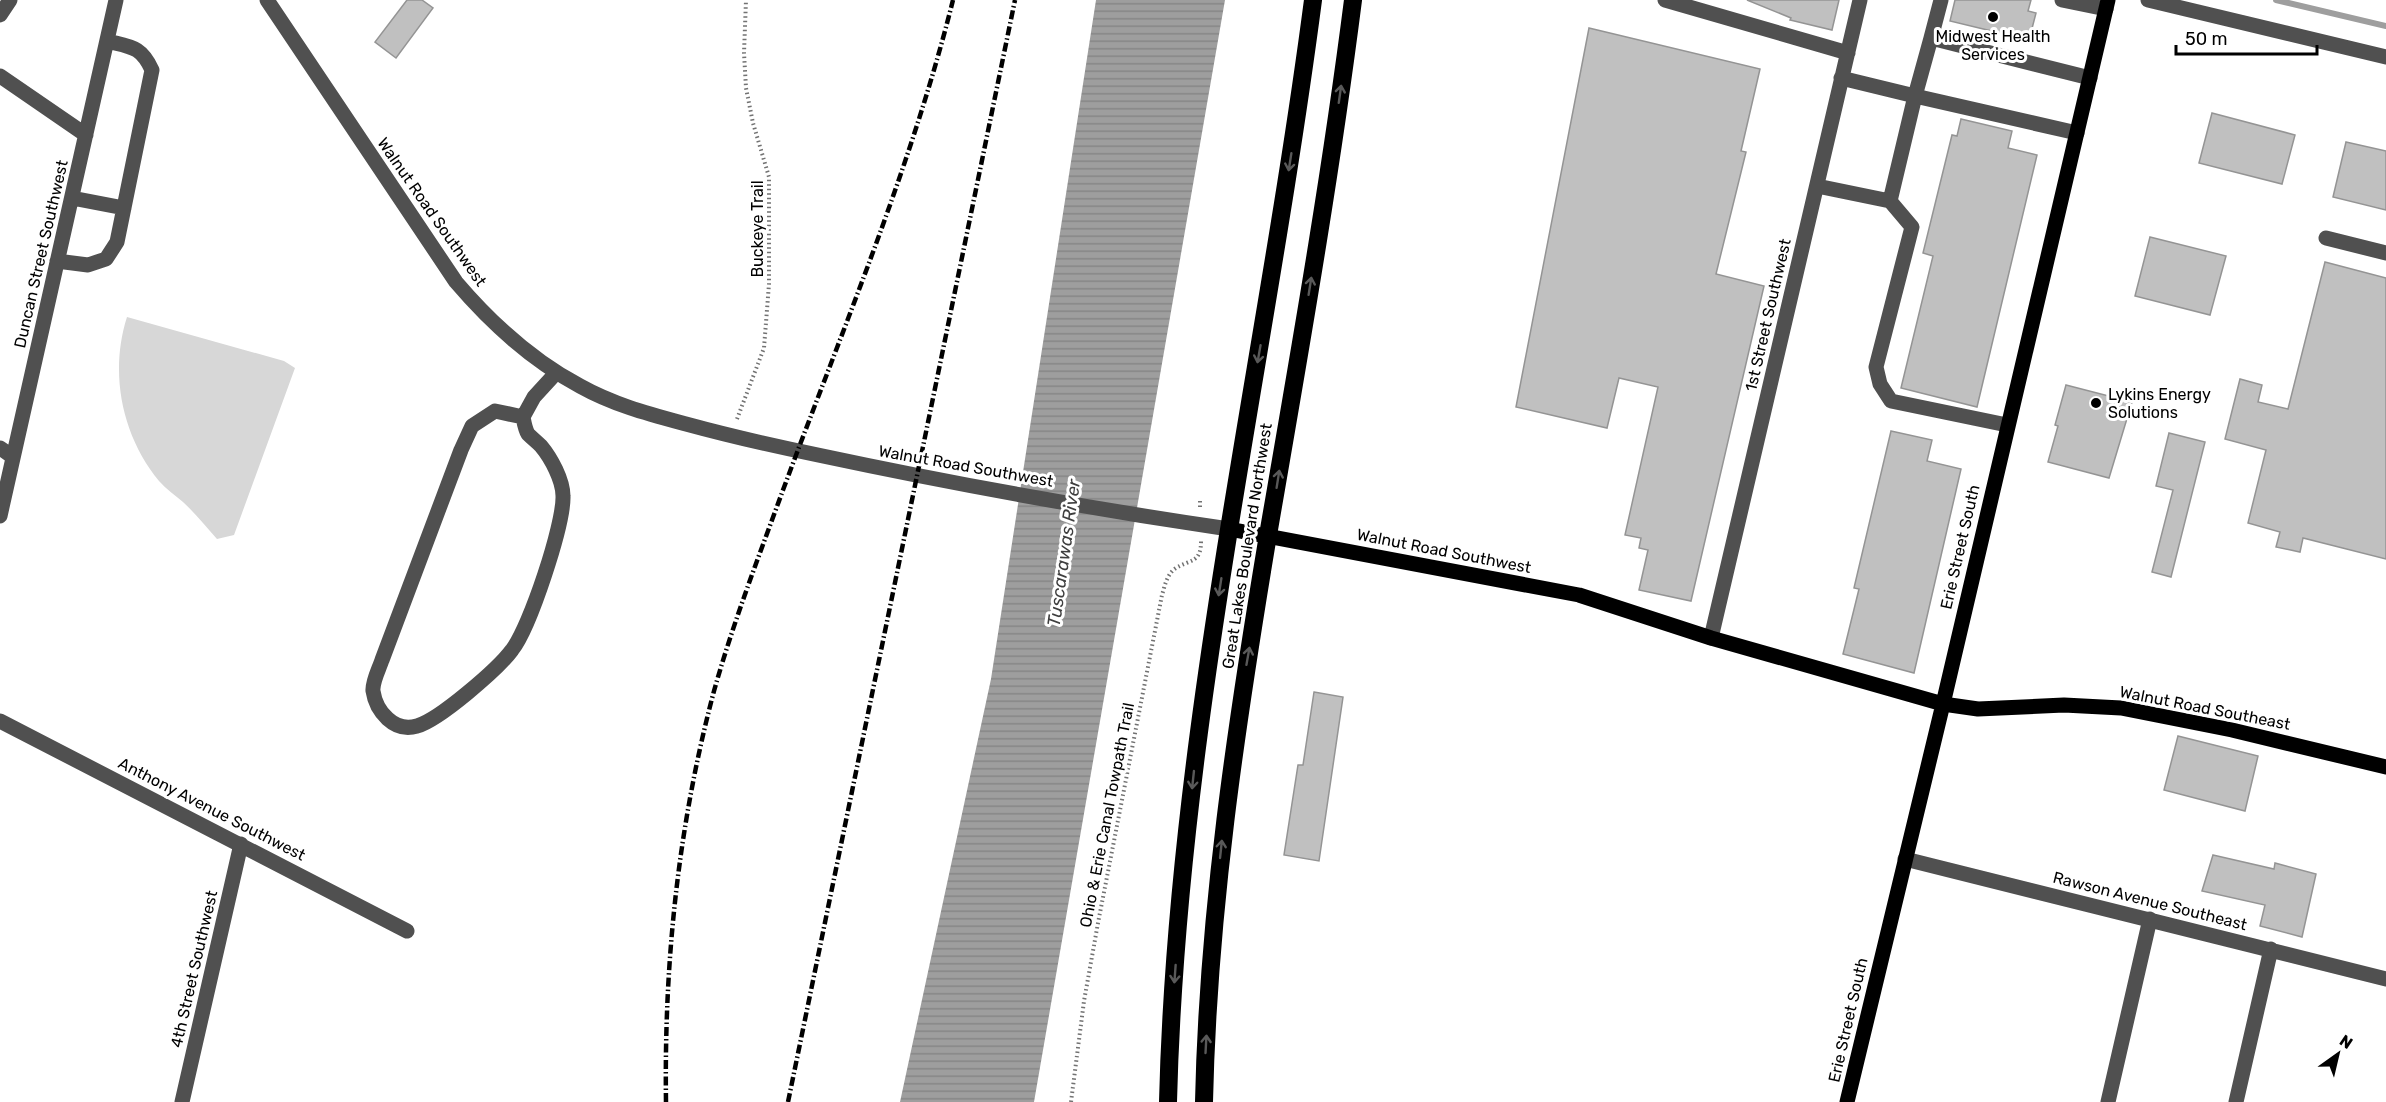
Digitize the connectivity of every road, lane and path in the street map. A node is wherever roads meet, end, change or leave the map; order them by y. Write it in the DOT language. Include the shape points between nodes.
graph roads {
  1 [pos="10,0"];
  2 [pos="117,0"];
  3 [pos="267,0"];
  4 [pos="746,0"];
  5 [pos="1313,0"];
  6 [pos="1353,0"];
  7 [pos="1665,0"];
  8 [pos="1860,0"];
  9 [pos="1941,0"];
  10 [pos="2062,0"];
  11 [pos="2148,0"];
  12 [pos="2107,5"];
  13 [pos="0,15"];
  14 [pos="1931,38"];
  15 [pos="107,41"];
  16 [pos="1848,54"];
  17 [pos="2386,57"];
  18 [pos="0,76"];
  19 [pos="1841,78"];
  20 [pos="2090,78"];
  21 [pos="1915,96"];
  22 [pos="2077,133"];
  23 [pos="86,135"];
  24 [pos="1817,186"];
  25 [pos="72,198"];
  26 [pos="1890,201"];
  27 [pos="124,208"];
  28 [pos="2326,238"];
  29 [pos="2386,253"];
  30 [pos="57,261"];
  31 [pos="556,373"];
  32 [pos="523,417"];
  33 [pos="737,419"];
  34 [pos="2007,425"];
  35 [pos="0,448"];
  36 [pos="13,457"];
  37 [pos="0,516"];
  38 [pos="1229,529"];
  39 [pos="1268,536"];
  40 [pos="1201,551"];
  41 [pos="1711,638"];
  42 [pos="1943,704"];
  43 [pos="0,721"];
  44 [pos="2386,766"];
  45 [pos="241,844"];
  46 [pos="1905,859"];
  47 [pos="2150,919"];
  48 [pos="407,931"];
  49 [pos="2271,949"];
  50 [pos="2386,979"];
  51 [pos="182,1102"];
  52 [pos="1071,1102"];
  53 [pos="1168,1102"];
  54 [pos="1204,1102"];
  55 [pos="1847,1102"];
  56 [pos="2108,1102"];
  57 [pos="2236,1102"];
  1 -- 13 [label="street"];
  2 -- 15 [label="street, Duncan Street Southwest"];
  3 -- 31 [label="street, Walnut Road Southwest" via="456,282 493,323"];
  4 -- 33 [label="path, Buckeye Trail" via="746,88 770,177 769,284 764,348"];
  5 -- 38 [label="highway, Great Lakes Boulevard Northwest, one-way" via="1282,215"];
  39 -- 6 [label="highway, Great Lakes Boulevard Northwest, one-way" via="1327,185"];
  7 -- 16 [label="street"];
  8 -- 16 [label="street, 1st Street Southwest"];
  9 -- 14 [label="street"];
  10 -- 12 [label="street"];
  11 -- 17 [label="street"];
  12 -- 20 [label="main road, Erie Street South"];
  14 -- 20 [label="street"];
  14 -- 21 [label="street"];
  15 -- 23 [label="street, Duncan Street Southwest"];
  15 -- 27 [label="street" via="134,48 146,56 152,70"];
  16 -- 19 [label="street, 1st Street Southwest"];
  18 -- 23 [label="street"];
  19 -- 21 [label="street"];
  19 -- 24 [label="street, 1st Street Southwest"];
  20 -- 22 [label="main road, Erie Street South"];
  21 -- 22 [label="street"];
  21 -- 26 [label="street"];
  22 -- 34 [label="main road, Erie Street South"];
  23 -- 25 [label="street, Duncan Street Southwest"];
  24 -- 26 [label="street"];
  24 -- 41 [label="street, 1st Street Southwest"];
  25 -- 27 [label="street"];
  25 -- 30 [label="street, Duncan Street Southwest"];
  26 -- 34 [label="street" via="1912,227 1876,367 1880,384 1891,401"];
  27 -- 30 [label="street" via="117,242 106,259 88,265"];
  28 -- 29 [label="street"];
  30 -- 36 [label="street, Duncan Street Southwest"];
  31 -- 32 [label="street"];
  31 -- 38 [label="street, Walnut Road Southwest" via="643,414 730,437 954,483"];
  32 -- 32 [label="street" via="526,432 553,465 564,494 561,521 529,618 513,649 467,693 416,727 397,725 381,714 373,690 461,450 472,426 495,411"];
  34 -- 42 [label="main road, Erie Street South"];
  35 -- 36 [label="street"];
  36 -- 37 [label="street, Duncan Street Southwest"];
  38 -- 39 [label="main road, Walnut Road Southwest"];
  38 -- 53 [label="highway, Great Lakes Boulevard Northwest, one-way" via="1198,733 1184,859"];
  39 -- 41 [label="main road, Walnut Road Southwest" via="1579,595"];
  54 -- 39 [label="highway, Great Lakes Boulevard Northwest, one-way" via="1209,980 1228,783"];
  40 -- 52 [label="path, Ohio & Erie Canal Towpath Trail" via="1195,559 1175,568 1162,595 1094,945"];
  41 -- 42 [label="main road, Walnut Road Southwest"];
  42 -- 44 [label="main road, Walnut Road Southeast" via="1978,709 2064,705 2121,708"];
  42 -- 46 [label="main road, Erie Street South"];
  43 -- 45 [label="street, Anthony Avenue Southwest"];
  45 -- 48 [label="street, Anthony Avenue Southwest"];
  45 -- 51 [label="street, 4th Street Southwest"];
  46 -- 47 [label="street, Rawson Avenue Southeast"];
  46 -- 55 [label="main road, Erie Street South"];
  47 -- 49 [label="street, Rawson Avenue Southeast"];
  47 -- 56 [label="street"];
  49 -- 50 [label="street, Rawson Avenue Southeast"];
  49 -- 57 [label="street"];
}
